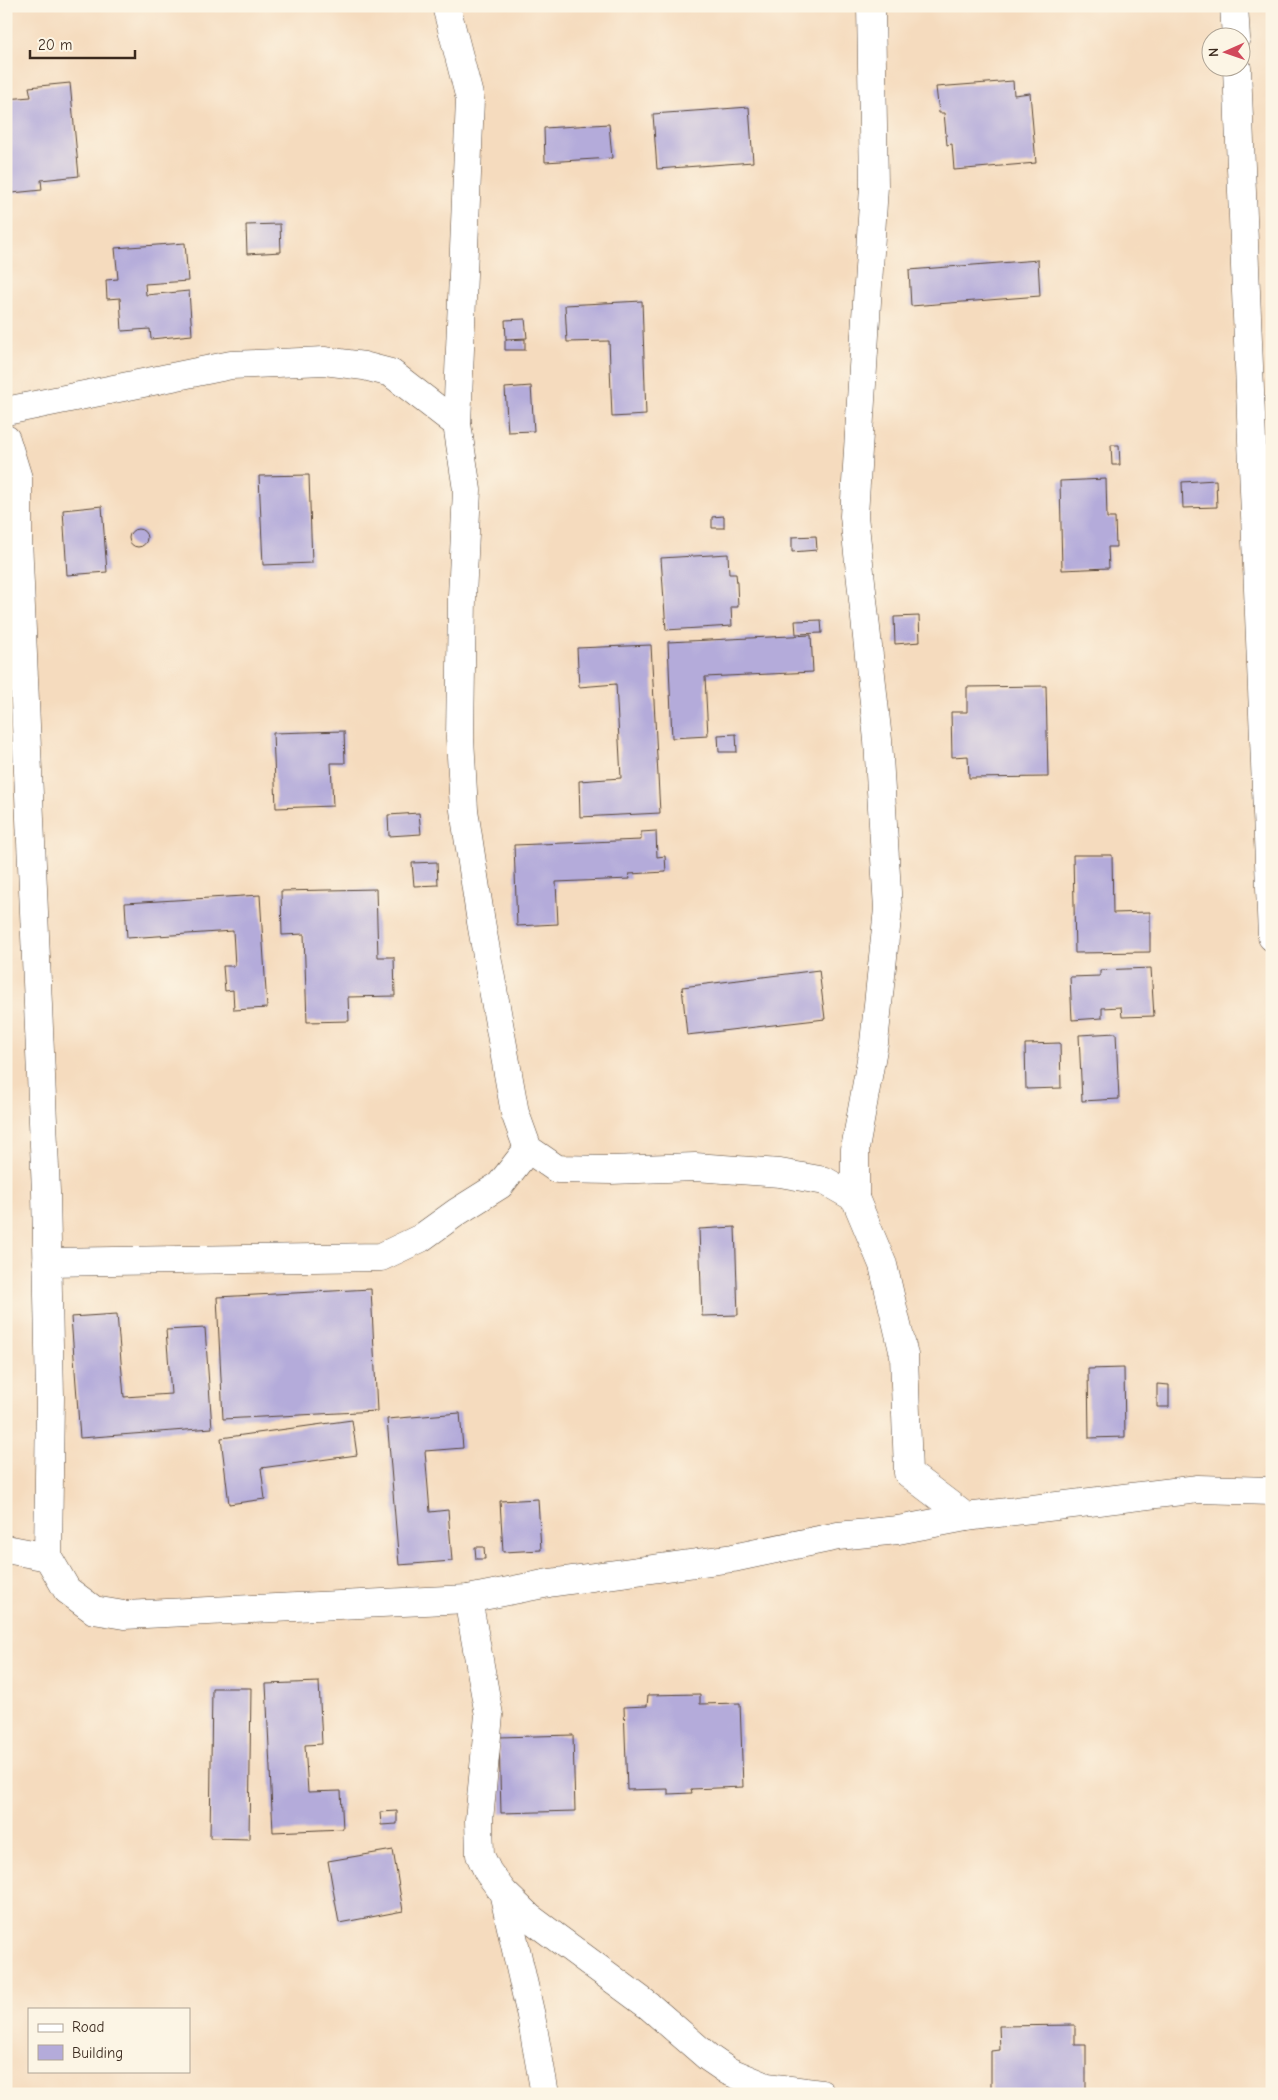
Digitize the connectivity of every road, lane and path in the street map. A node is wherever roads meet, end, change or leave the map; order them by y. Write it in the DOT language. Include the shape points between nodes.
graph roads {
  1 [pos="446,6"];
  2 [pos="871,6"];
  3 [pos="1234,6"];
  4 [pos="1235,28"];
  5 [pos="1237,78"];
  6 [pos="6,412"];
  7 [pos="457,424"];
  8 [pos="6,439"];
  9 [pos="1272,937"];
  10 [pos="528,1149"];
  11 [pos="855,1198"];
  12 [pos="47,1262"];
  13 [pos="1272,1491"];
  14 [pos="966,1516"];
  15 [pos="6,1549"];
  16 [pos="48,1557"];
  17 [pos="468,1599"];
  18 [pos="503,1892"];
  19 [pos="545,2094"];
  20 [pos="821,2094"];
  1 -- 7 [label="street" via="470,99"];
  2 -- 11 [label="street" via="874,186 854,516 878,740 888,910 874,1043 855,1149"];
  3 -- 4 [label="street"];
  5 -- 9 [label="street"];
  6 -- 7 [label="street" via="231,365 324,361 391,373"];
  7 -- 10 [label="street" via="467,490 460,738 464,810 515,1113"];
  8 -- 12 [label="street" via="18,478"];
  10 -- 11 [label="street" via="557,1169 694,1167 780,1173 825,1181"];
  10 -- 12 [label="street" via="500,1185 422,1238 381,1257"];
  11 -- 14 [label="street" via="883,1265 904,1356 908,1473"];
  12 -- 16 [label="street" via="50,1397"];
  13 -- 14 [label="street" via="1198,1490"];
  14 -- 17 [label="street" via="898,1530 838,1536 732,1558 549,1583"];
  15 -- 16 [label="street"];
  16 -- 17 [label="street" via="67,1590 94,1610 124,1615"];
  17 -- 18 [label="street" via="488,1715 480,1855"];
  18 -- 19 [label="street"];
  18 -- 20 [label="street" via="530,1918 649,2006 728,2071 767,2087"];
}
